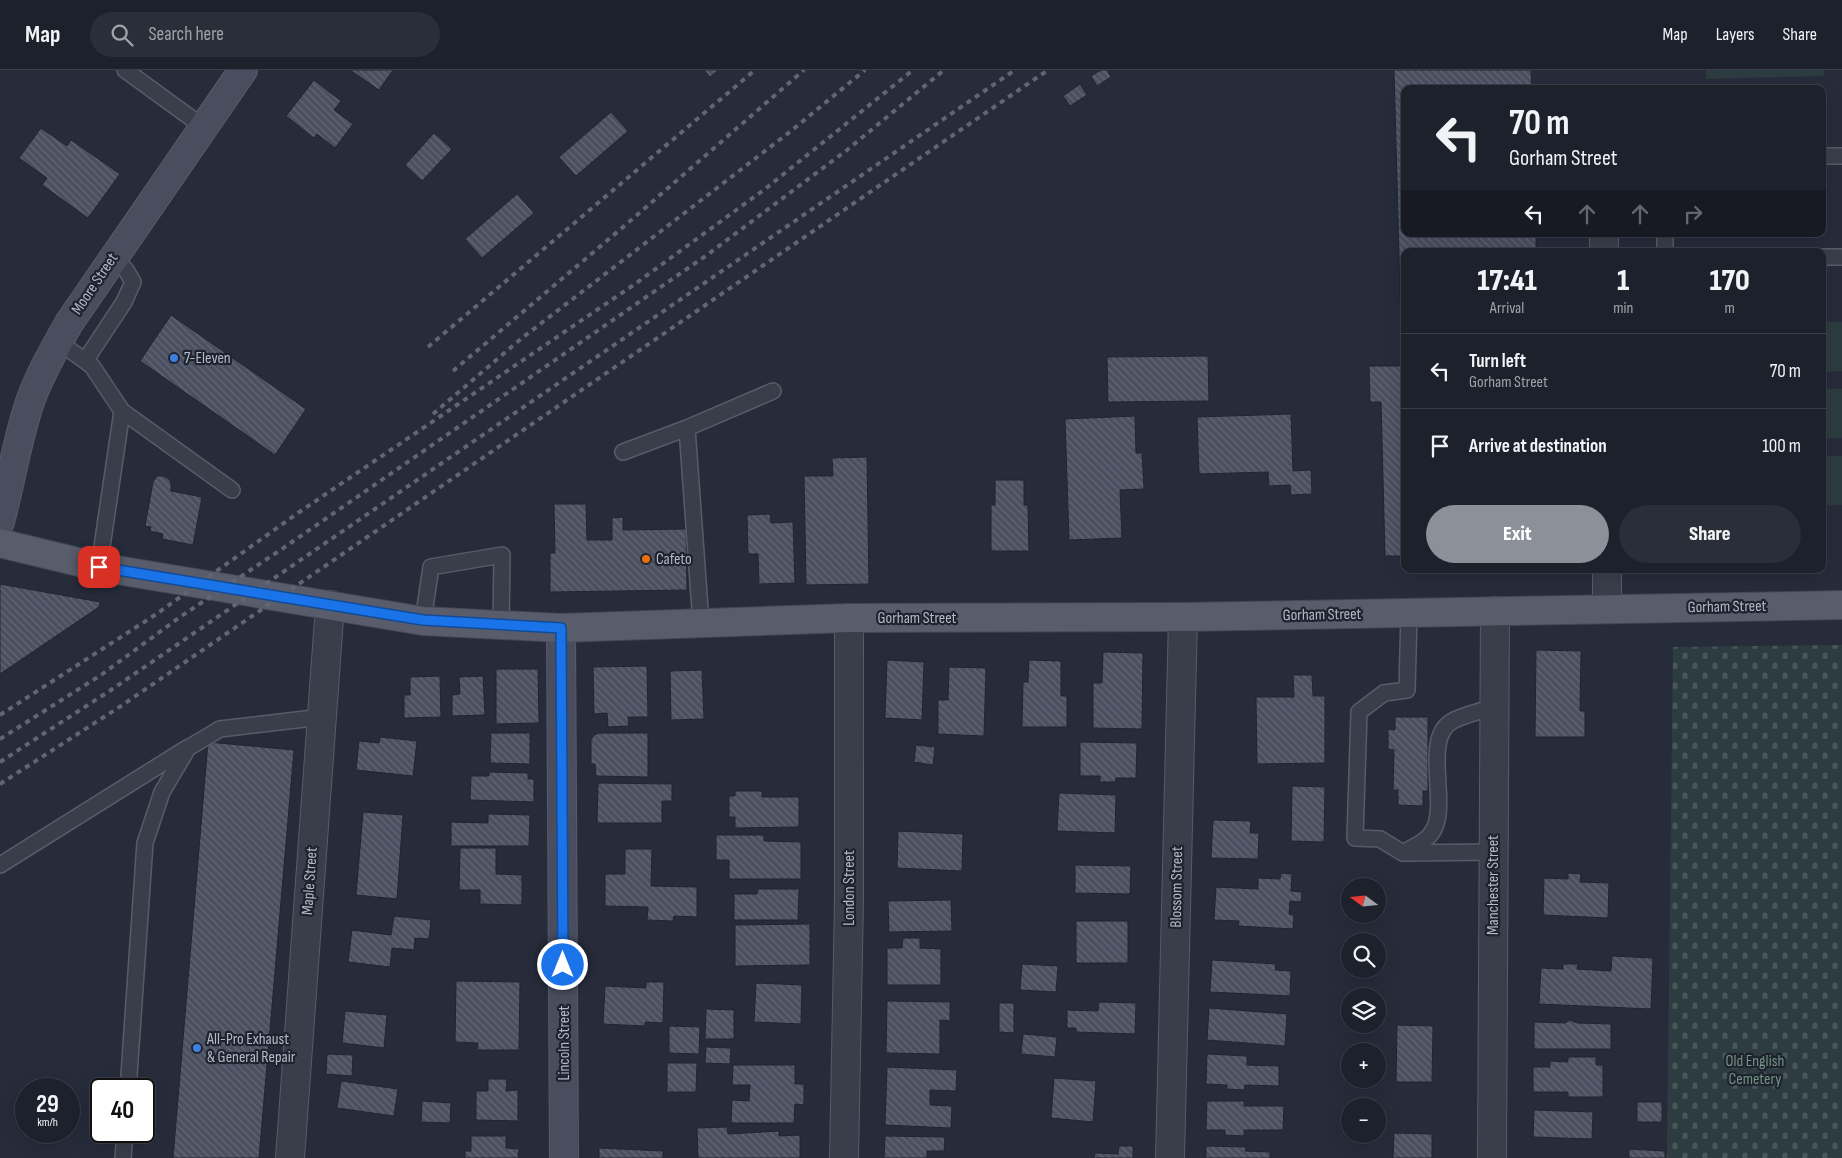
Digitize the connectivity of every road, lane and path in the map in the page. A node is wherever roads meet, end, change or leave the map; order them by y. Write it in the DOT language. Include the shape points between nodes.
graph roads {
  1 [pos="125,70"];
  2 [pos="243,70"];
  3 [pos="202,126"];
  4 [pos="1826,156"];
  5 [pos="1842,156"];
  6 [pos="113,257"];
  7 [pos="1826,257"];
  8 [pos="1842,257"];
  9 [pos="58,342"];
  10 [pos="85,361"];
  11 [pos="773,391"];
  12 [pos="122,411"];
  13 [pos="686,428"];
  14 [pos="622,452"];
  15 [pos="232,490"];
  16 [pos="0,522"];
  17 [pos="0,544"];
  18 [pos="99,567"];
  19 [pos="1607,573"];
  20 [pos="330,605"];
  21 [pos="1842,605"];
  22 [pos="1607,609"];
  23 [pos="1495,611"];
  24 [pos="1409,613"];
  25 [pos="1183,617"];
  26 [pos="849,618"];
  27 [pos="423,620"];
  28 [pos="701,623"];
  29 [pos="501,624"];
  30 [pos="561,628"];
  31 [pos="1494,706"];
  32 [pos="322,717"];
  33 [pos="188,748"];
  34 [pos="1494,852"];
  35 [pos="1403,853"];
  36 [pos="0,865"];
  37 [pos="129,1078"];
  38 [pos="124,1143"];
  39 [pos="123,1158"];
  40 [pos="290,1158"];
  41 [pos="564,1158"];
  42 [pos="844,1158"];
  43 [pos="1170,1158"];
  44 [pos="1492,1158"];
  1 -- 3 [label="lane"];
  2 -- 3 [label="street, Moore Street"];
  3 -- 6 [label="street, Moore Street"];
  4 -- 5 [label="lane"];
  6 -- 9 [label="street, Moore Street"];
  6 -- 10 [label="lane" via="133,282 124,302"];
  7 -- 8 [label="lane"];
  9 -- 10 [label="lane"];
  9 -- 16 [label="street, Moore Street" via="31,399"];
  10 -- 12 [label="lane" via="92,366"];
  11 -- 13 [label="lane"];
  12 -- 15 [label="lane"];
  12 -- 18 [label="lane"];
  13 -- 14 [label="lane"];
  13 -- 28 [label="lane"];
  17 -- 18 [label="main road, Gorham Street"];
  18 -- 20 [label="main road, Gorham Street"];
  19 -- 22 [label="street"];
  20 -- 27 [label="main road, Gorham Street"];
  20 -- 32 [label="street, Maple Street"];
  21 -- 22 [label="main road, Gorham Street"];
  22 -- 23 [label="main road, Gorham Street"];
  23 -- 24 [label="main road, Gorham Street"];
  23 -- 31 [label="street, Manchester Street"];
  24 -- 25 [label="main road, Gorham Street"];
  24 -- 35 [label="lane" via="1407,690 1384,693 1360,712 1355,838 1380,839"];
  25 -- 26 [label="main road, Gorham Street"];
  25 -- 43 [label="street, Blossom Street"];
  26 -- 28 [label="main road, Gorham Street"];
  26 -- 42 [label="street, London Street" via="849,892"];
  27 -- 29 [label="main road, Gorham Street"];
  27 -- 29 [label="lane" via="431,567 502,555"];
  28 -- 30 [label="main road, Gorham Street"];
  29 -- 30 [label="main road, Gorham Street"];
  30 -- 41 [label="street, Lincoln Street"];
  31 -- 34 [label="street, Manchester Street"];
  31 -- 35 [label="lane" via="1451,722 1443,729 1438,742 1438,810 1434,828 1426,840"];
  32 -- 33 [label="lane" via="220,729"];
  32 -- 40 [label="street, Maple Street"];
  33 -- 36 [label="lane"];
  33 -- 37 [label="lane" via="162,792 145,843"];
  34 -- 35 [label="lane"];
  34 -- 44 [label="street, Manchester Street"];
  38 -- 39 [label="lane"];
}
